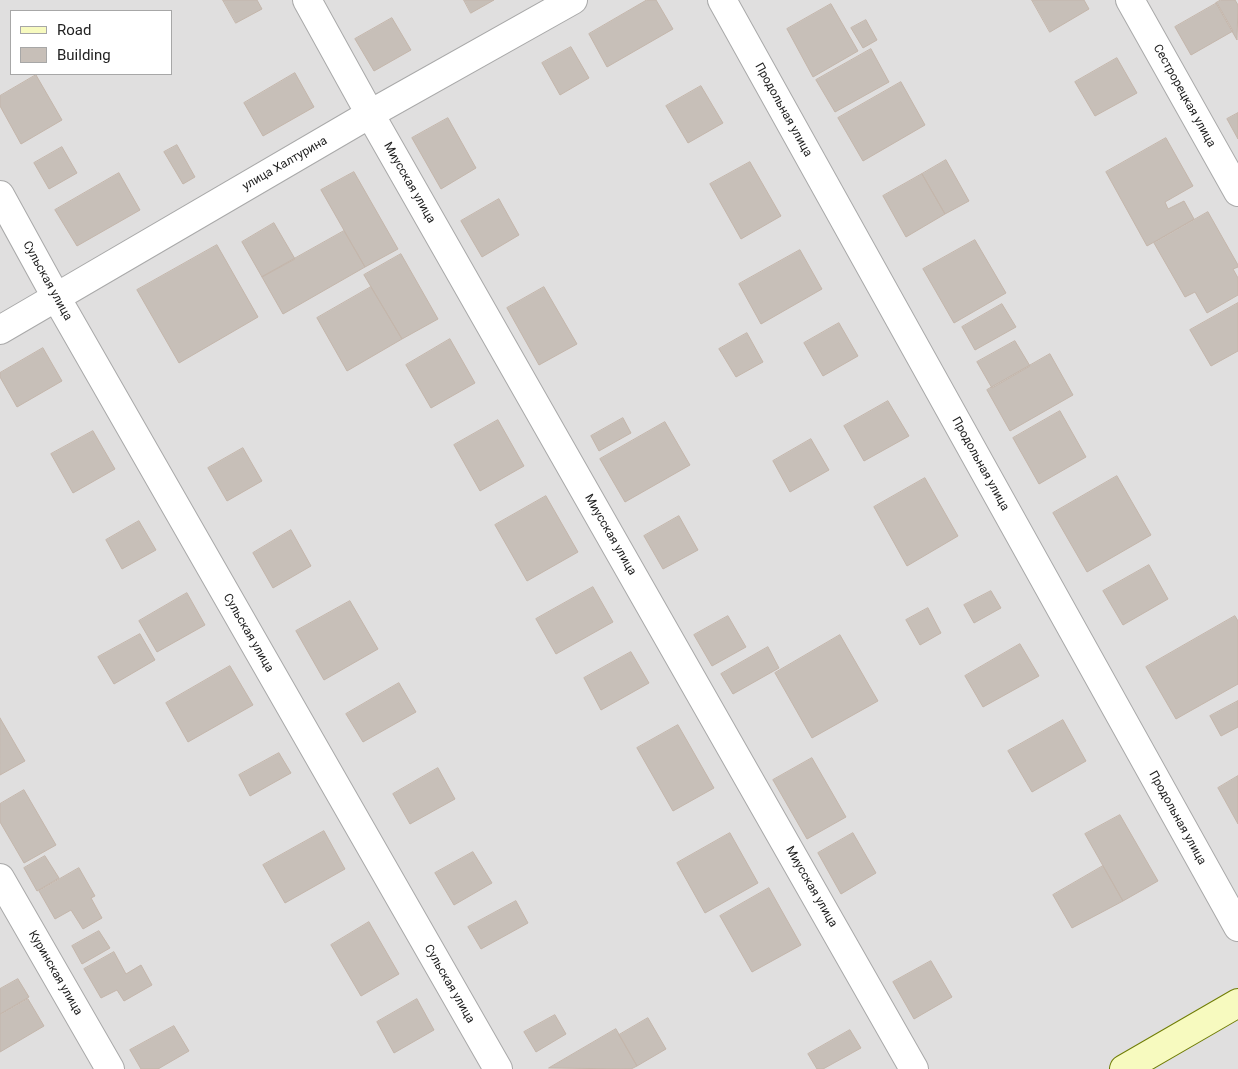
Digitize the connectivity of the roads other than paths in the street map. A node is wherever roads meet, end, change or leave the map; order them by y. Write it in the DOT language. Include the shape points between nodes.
graph roads {
  1 [pos="306,0"];
  2 [pos="573,0"];
  3 [pos="722,0"];
  4 [pos="1130,0"];
  5 [pos="370,114"];
  6 [pos="1238,192"];
  7 [pos="0,195"];
  8 [pos="56,297"];
  9 [pos="0,330"];
  10 [pos="0,878"];
  11 [pos="1238,927"];
  12 [pos="1238,1003"];
  13 [pos="110,1069"];
  14 [pos="498,1069"];
  15 [pos="914,1069"];
  16 [pos="1124,1069"];
  1 -- 5 [label="street, Миусская улица"];
  2 -- 5 [label="street, улица Халтурина"];
  3 -- 11 [label="street, Продольная улица"];
  4 -- 6 [label="street, Сестрорецкая улица"];
  5 -- 8 [label="street, улица Халтурина"];
  5 -- 15 [label="street, Миусская улица"];
  7 -- 8 [label="street, Сульская улица"];
  8 -- 9 [label="street, улица Халтурина"];
  8 -- 14 [label="street, Сульская улица"];
  10 -- 13 [label="street, Куринская улица"];
  12 -- 16 [label="main road"];
}
